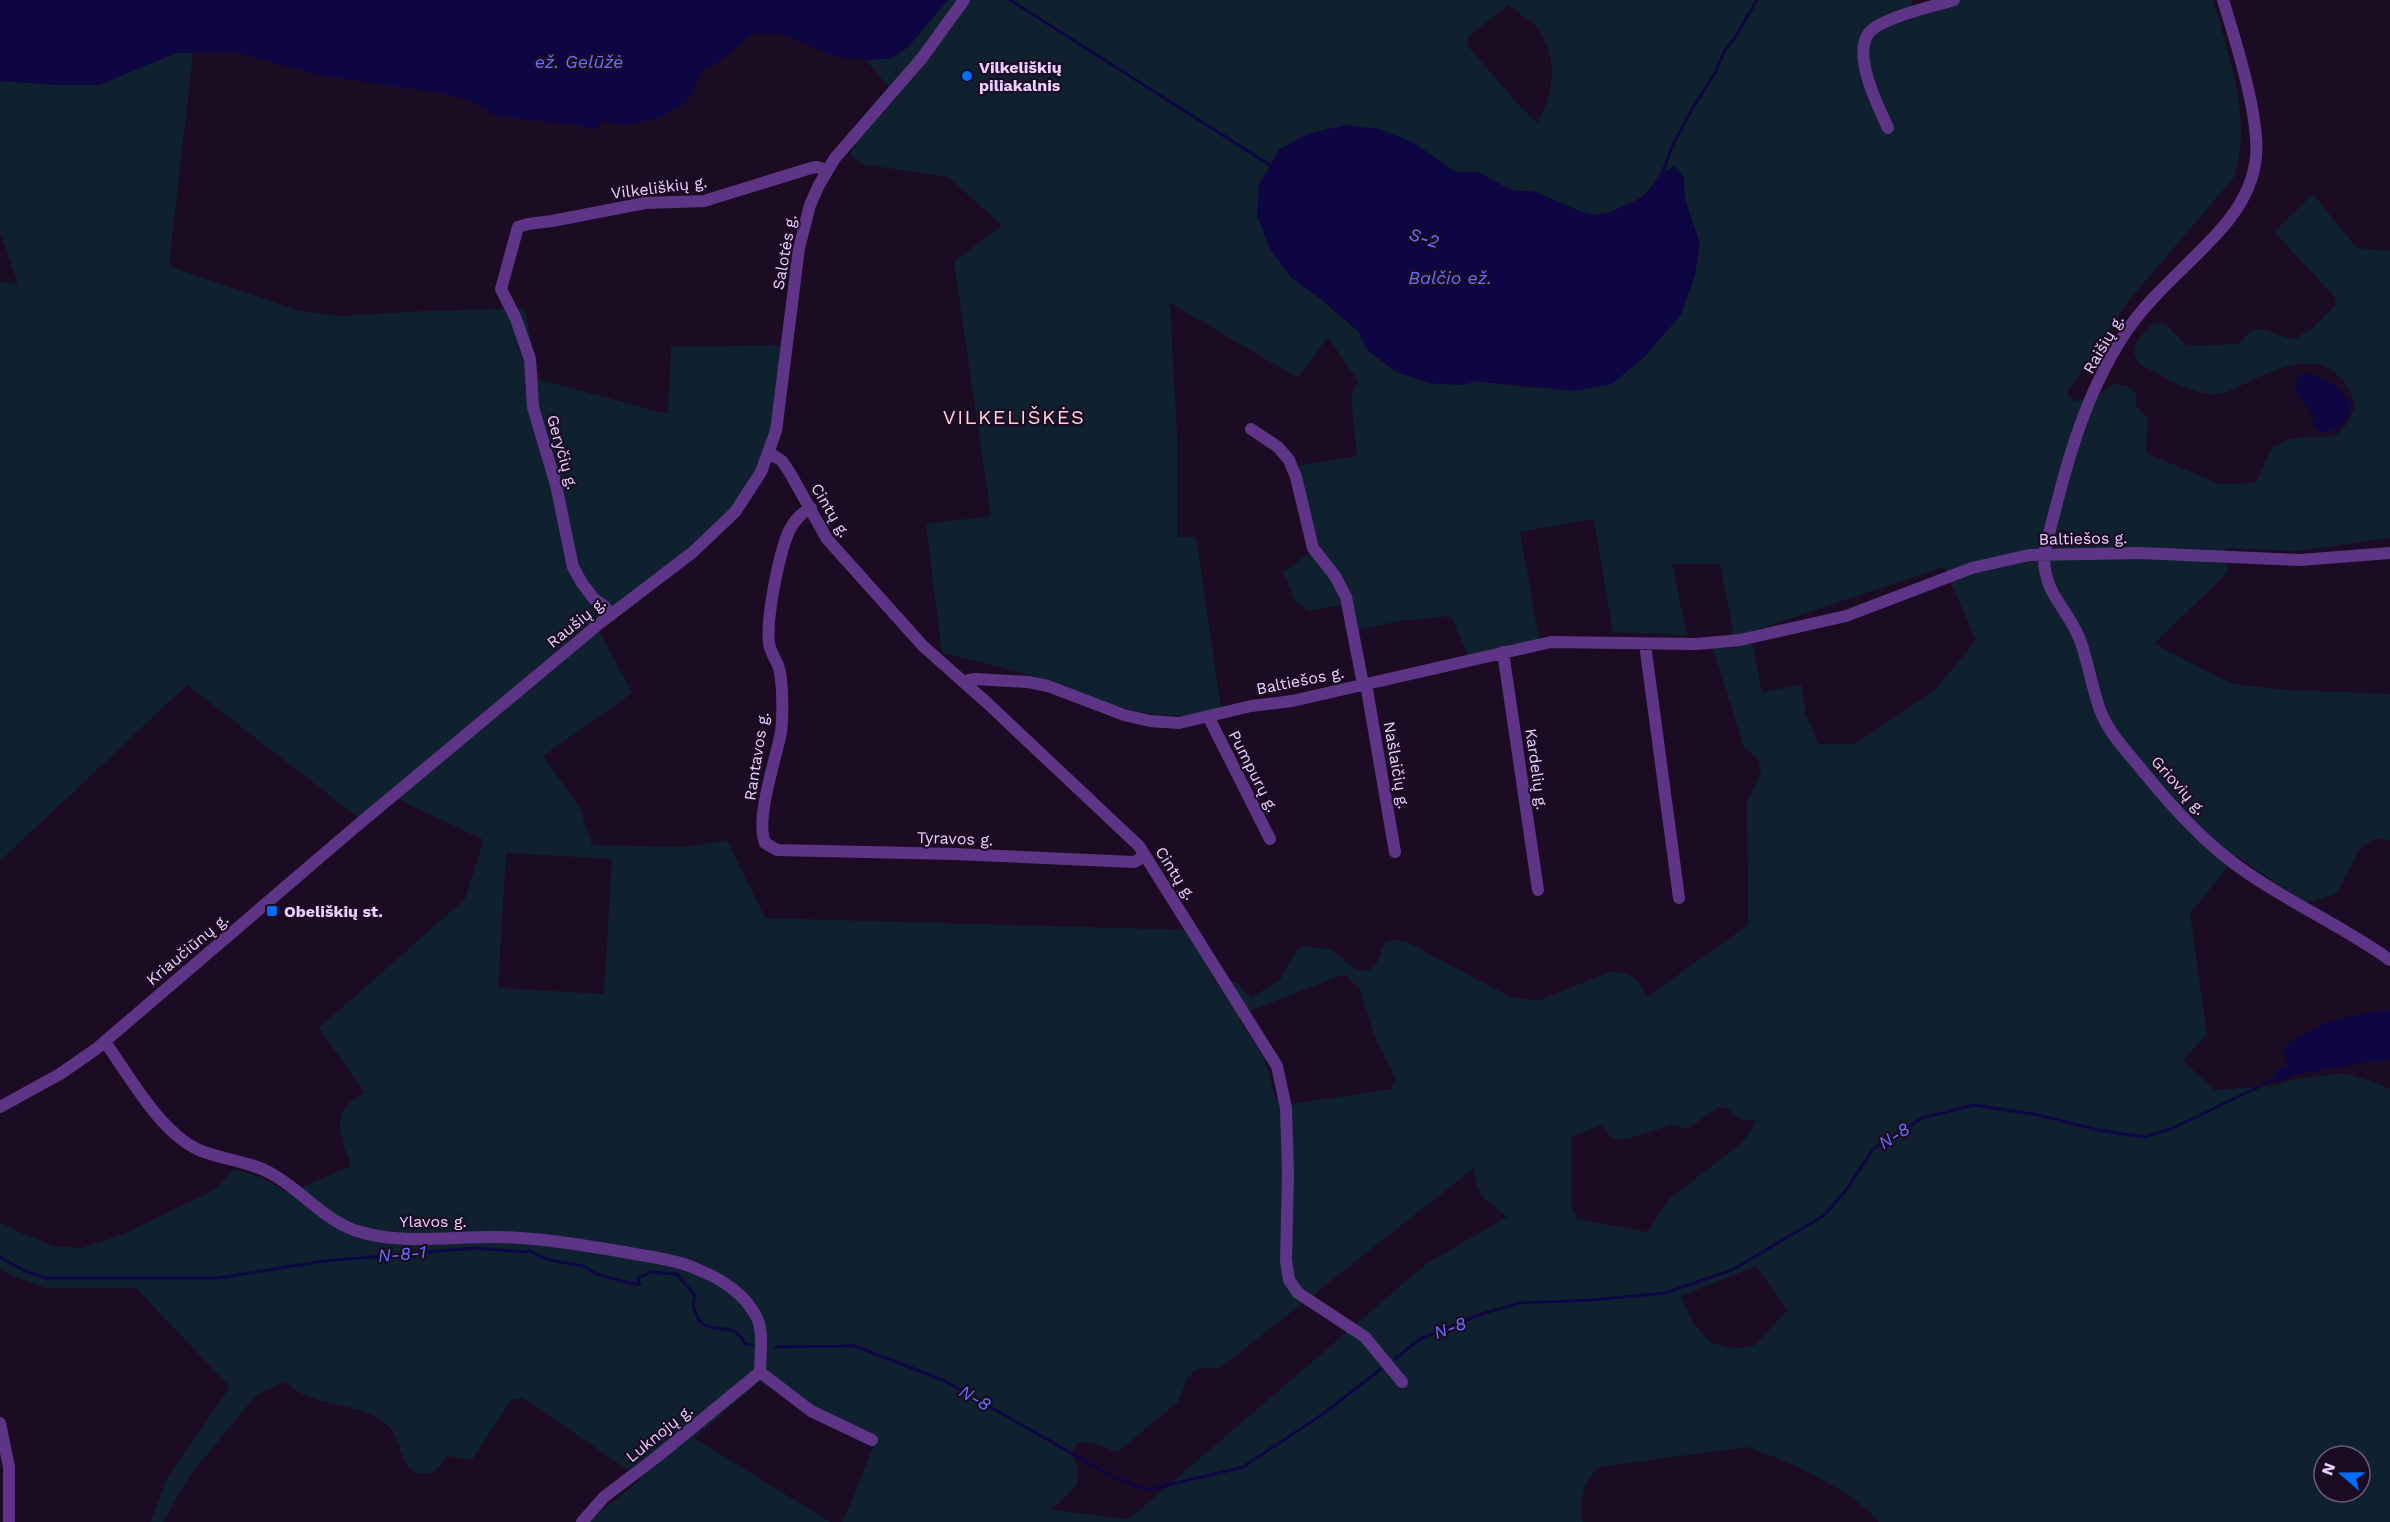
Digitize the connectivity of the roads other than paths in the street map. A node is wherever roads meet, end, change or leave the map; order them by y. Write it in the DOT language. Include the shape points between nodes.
graph roads {
  1 [pos="964,0"];
  2 [pos="1954,0"];
  3 [pos="2223,0"];
  4 [pos="1888,128"];
  5 [pos="826,171"];
  6 [pos="501,289"];
  7 [pos="1251,429"];
  8 [pos="770,453"];
  9 [pos="811,508"];
  10 [pos="2390,553"];
  11 [pos="2044,554"];
  12 [pos="611,615"];
  13 [pos="1645,644"];
  14 [pos="1503,652"];
  15 [pos="965,683"];
  16 [pos="1364,684"];
  17 [pos="1209,718"];
  18 [pos="386,803"];
  19 [pos="1270,839"];
  20 [pos="765,843"];
  21 [pos="1395,852"];
  22 [pos="1145,856"];
  23 [pos="1538,890"];
  24 [pos="1679,898"];
  25 [pos="2390,960"];
  26 [pos="105,1042"];
  27 [pos="0,1107"];
  28 [pos="760,1372"];
  29 [pos="1402,1382"];
  30 [pos="0,1423"];
  31 [pos="872,1440"];
  32 [pos="9,1522"];
  33 [pos="582,1522"];
  1 -- 5 [label="street, Salotės g." via="922,58"];
  2 -- 4 [label="street" via="1880,24 1867,34 1863,54 1870,88"];
  3 -- 11 [label="street, Raišių g." via="2250,100 2257,150 2252,177 2233,215 2152,301 2126,332 2110,360 2075,437"];
  5 -- 6 [label="street, Vilkeliškių g." via="811,168 704,201 645,202 518,227"];
  5 -- 8 [label="street, Salotės g." via="810,205 799,248 780,413"];
  6 -- 12 [label="street, Geryčių g." via="530,359 533,407 559,494 573,567 588,591"];
  7 -- 16 [label="street, Našlaičių g." via="1278,447 1289,460 1313,548 1346,597"];
  8 -- 9 [label="street, Cintų g." via="782,461"];
  8 -- 12 [label="street, Raušių g." via="749,493 716,532"];
  9 -- 15 [label="street, Cintų g." via="837,552 922,646"];
  9 -- 20 [label="street, Rantavos g." via="789,531 776,576 768,636 781,677 781,730 765,811"];
  10 -- 11 [label="street, Baltiešos g." via="2300,560 2140,553"];
  11 -- 13 [label="street, Baltiešos g." via="1972,568 1846,616 1740,640"];
  11 -- 25 [label="street, Griovių g." via="2044,570 2052,593 2080,641 2102,715 2151,780 2211,844 2244,871"];
  12 -- 18 [label="street, Raušių g."];
  13 -- 14 [label="street, Baltiešos g." via="1551,642"];
  13 -- 24 [label="street"];
  14 -- 16 [label="street, Baltiešos g."];
  14 -- 23 [label="street, Kardelių g."];
  15 -- 17 [label="street, Baltiešos g." via="975,679 1028,682 1150,722"];
  15 -- 22 [label="street, Cintų g." via="1133,839"];
  16 -- 17 [label="street, Baltiešos g."];
  16 -- 21 [label="street, Našlaičių g."];
  17 -- 19 [label="street, Pumpurų g."];
  18 -- 26 [label="street, Kriaučiūnų g."];
  20 -- 22 [label="street, Tyravos g." via="777,850 854,853 1134,862"];
  22 -- 29 [label="street, Cintų g." via="1277,1066 1286,1108 1289,1280 1298,1293 1365,1337"];
  26 -- 27 [label="street, Kriaučiūnų g." via="60,1074"];
  26 -- 28 [label="street, Ylavos g." via="155,1113 189,1144 274,1174 330,1218 354,1230 410,1239 543,1238 672,1261 699,1270 734,1289 757,1317"];
  28 -- 31 [label="street" via="811,1411"];
  28 -- 33 [label="street, Luknojų g." via="604,1497"];
  30 -- 32 [label="street" via="9,1467"];
}
